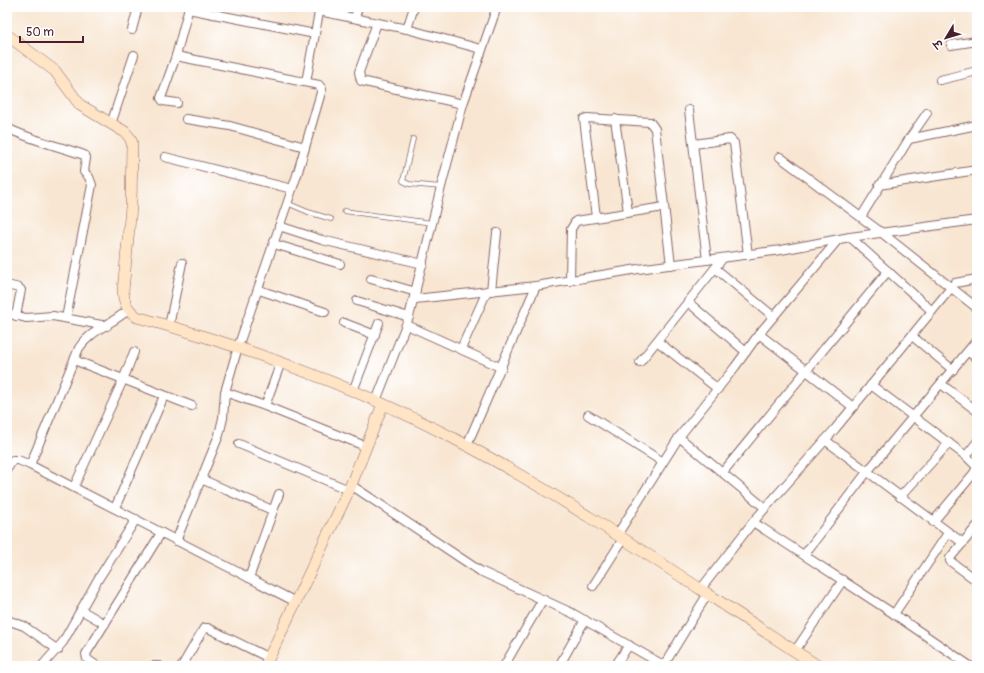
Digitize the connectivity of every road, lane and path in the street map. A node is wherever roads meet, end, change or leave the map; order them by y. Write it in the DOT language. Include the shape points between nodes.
graph roads {
  1 [pos="138,7"];
  2 [pos="358,7"];
  3 [pos="414,7"];
  4 [pos="497,7"];
  5 [pos="188,8"];
  6 [pos="320,9"];
  7 [pos="355,18"];
  8 [pos="377,23"];
  9 [pos="407,29"];
  10 [pos="132,30"];
  11 [pos="315,34"];
  12 [pos="7,35"];
  13 [pos="977,41"];
  14 [pos="951,45"];
  15 [pos="481,49"];
  16 [pos="134,55"];
  17 [pos="176,56"];
  18 [pos="977,71"];
  19 [pos="940,80"];
  20 [pos="306,82"];
  21 [pos="177,103"];
  22 [pos="463,104"];
  23 [pos="689,110"];
  24 [pos="928,113"];
  25 [pos="186,119"];
  26 [pos="615,119"];
  27 [pos="111,124"];
  28 [pos="977,125"];
  29 [pos="7,128"];
  30 [pos="413,139"];
  31 [pos="909,139"];
  32 [pos="694,144"];
  33 [pos="305,147"];
  34 [pos="165,157"];
  35 [pos="780,157"];
  36 [pos="977,170"];
  37 [pos="879,185"];
  38 [pos="441,187"];
  39 [pos="292,189"];
  40 [pos="287,203"];
  41 [pos="664,207"];
  42 [pos="344,211"];
  43 [pos="628,212"];
  44 [pos="596,217"];
  45 [pos="861,217"];
  46 [pos="331,219"];
  47 [pos="977,220"];
  48 [pos="432,224"];
  49 [pos="279,226"];
  50 [pos="882,232"];
  51 [pos="497,233"];
  52 [pos="850,237"];
  53 [pos="837,241"];
  54 [pos="274,244"];
  55 [pos="748,255"];
  56 [pos="723,258"];
  57 [pos="707,260"];
  58 [pos="182,262"];
  59 [pos="340,264"];
  60 [pos="423,264"];
  61 [pos="671,265"];
  62 [pos="715,268"];
  63 [pos="888,271"];
  64 [pos="371,279"];
  65 [pos="977,279"];
  66 [pos="570,280"];
  67 [pos="7,285"];
  68 [pos="536,286"];
  69 [pos="951,288"];
  70 [pos="259,290"];
  71 [pos="489,291"];
  72 [pos="415,296"];
  73 [pos="357,301"];
  74 [pos="688,302"];
  75 [pos="977,308"];
  76 [pos="128,310"];
  77 [pos="932,311"];
  78 [pos="325,312"];
  79 [pos="7,313"];
  80 [pos="16,316"];
  81 [pos="774,316"];
  82 [pos="66,318"];
  83 [pos="408,321"];
  84 [pos="379,322"];
  85 [pos="344,323"];
  86 [pos="107,326"];
  87 [pos="169,326"];
  88 [pos="759,334"];
  89 [pos="375,335"];
  90 [pos="912,336"];
  91 [pos="977,340"];
  92 [pos="657,341"];
  93 [pos="238,347"];
  94 [pos="461,349"];
  95 [pos="134,352"];
  96 [pos="746,352"];
  97 [pos="968,352"];
  98 [pos="977,358"];
  99 [pos="74,360"];
  100 [pos="281,362"];
  101 [pos="640,362"];
  102 [pos="502,368"];
  103 [pos="953,370"];
  104 [pos="806,371"];
  105 [pos="124,380"];
  106 [pos="941,384"];
  107 [pos="871,385"];
  108 [pos="718,389"];
  109 [pos="354,391"];
  110 [pos="225,392"];
  111 [pos="164,396"];
  112 [pos="379,402"];
  113 [pos="192,406"];
  114 [pos="265,406"];
  115 [pos="853,407"];
  116 [pos="977,410"];
  117 [pos="588,415"];
  118 [pos="913,418"];
  119 [pos="679,437"];
  120 [pos="826,440"];
  121 [pos="977,442"];
  122 [pos="949,443"];
  123 [pos="239,444"];
  124 [pos="467,445"];
  125 [pos="365,446"];
  126 [pos="966,456"];
  127 [pos="663,462"];
  128 [pos="30,465"];
  129 [pos="7,469"];
  130 [pos="723,472"];
  131 [pos="867,472"];
  132 [pos="201,479"];
  133 [pos="74,487"];
  134 [pos="350,487"];
  135 [pos="279,494"];
  136 [pos="900,497"];
  137 [pos="115,508"];
  138 [pos="765,508"];
  139 [pos="272,510"];
  140 [pos="136,519"];
  141 [pos="753,522"];
  142 [pos="933,522"];
  143 [pos="977,526"];
  144 [pos="948,533"];
  145 [pos="161,534"];
  146 [pos="620,537"];
  147 [pos="176,541"];
  148 [pos="963,543"];
  149 [pos="804,555"];
  150 [pos="249,578"];
  151 [pos="843,580"];
  152 [pos="977,581"];
  153 [pos="593,586"];
  154 [pos="704,593"];
  155 [pos="543,598"];
  156 [pos="294,601"];
  157 [pos="81,610"];
  158 [pos="894,614"];
  159 [pos="7,620"];
  160 [pos="585,620"];
  161 [pos="105,624"];
  162 [pos="629,645"];
  163 [pos="58,650"];
  164 [pos="795,651"];
  165 [pos="267,662"];
  166 [pos="42,666"];
  167 [pos="97,666"];
  168 [pos="153,666"];
  169 [pos="159,666"];
  170 [pos="182,666"];
  171 [pos="504,666"];
  172 [pos="559,666"];
  173 [pos="615,666"];
  174 [pos="664,666"];
  175 [pos="818,666"];
  176 [pos="970,666"];
  1 -- 10 [label="street"];
  2 -- 7 [label="street"];
  3 -- 9 [label="street"];
  4 -- 15 [label="street"];
  5 -- 11 [label="street"];
  5 -- 17 [label="street"];
  6 -- 7 [label="street"];
  6 -- 11 [label="street"];
  7 -- 8 [label="street"];
  8 -- 9 [label="street"];
  8 -- 22 [label="street" via="359,72 361,81"];
  9 -- 15 [label="street"];
  11 -- 20 [label="street"];
  12 -- 27 [label="street" via="55,71 80,105"];
  13 -- 14 [label="street"];
  15 -- 22 [label="street"];
  16 -- 27 [label="street"];
  17 -- 20 [label="street"];
  17 -- 21 [label="street" via="161,98 163,101"];
  18 -- 19 [label="street"];
  20 -- 33 [label="street" via="320,85 322,89"];
  22 -- 38 [label="street"];
  23 -- 32 [label="street"];
  24 -- 31 [label="street"];
  25 -- 33 [label="street" via="230,126"];
  26 -- 41 [label="street" via="643,121 653,125"];
  26 -- 43 [label="street"];
  26 -- 44 [label="street" via="587,118 583,121"];
  27 -- 76 [label="street" via="125,132 132,143 131,207 123,286 124,301"];
  28 -- 31 [label="street"];
  29 -- 82 [label="street" via="22,136 54,144 86,158 84,172 92,185"];
  30 -- 38 [label="lane" via="403,181 408,184"];
  31 -- 37 [label="street"];
  32 -- 55 [label="street" via="730,139 734,143"];
  32 -- 57 [label="street"];
  33 -- 39 [label="street"];
  34 -- 39 [label="street"];
  35 -- 45 [label="street"];
  36 -- 37 [label="street"];
  37 -- 45 [label="street"];
  38 -- 48 [label="street"];
  39 -- 40 [label="street"];
  40 -- 46 [label="lane"];
  40 -- 49 [label="street"];
  41 -- 43 [label="street"];
  41 -- 61 [label="street"];
  42 -- 48 [label="lane"];
  43 -- 44 [label="street"];
  44 -- 66 [label="street" via="582,219 573,224"];
  45 -- 50 [label="street"];
  47 -- 50 [label="street"];
  48 -- 60 [label="street"];
  49 -- 54 [label="street"];
  49 -- 60 [label="street" via="322,240"];
  50 -- 52 [label="street"];
  50 -- 69 [label="street"];
  51 -- 71 [label="street"];
  52 -- 53 [label="street"];
  52 -- 63 [label="street"];
  53 -- 55 [label="street"];
  53 -- 81 [label="street"];
  54 -- 59 [label="street"];
  54 -- 70 [label="street"];
  55 -- 56 [label="street"];
  56 -- 57 [label="street"];
  56 -- 62 [label="street"];
  57 -- 61 [label="street"];
  58 -- 87 [label="street"];
  60 -- 72 [label="street"];
  61 -- 66 [label="street"];
  62 -- 74 [label="street"];
  62 -- 81 [label="street"];
  63 -- 77 [label="street"];
  63 -- 104 [label="street"];
  64 -- 72 [label="street"];
  65 -- 69 [label="street" via="955,283"];
  66 -- 68 [label="street"];
  67 -- 80 [label="street" via="21,290"];
  68 -- 71 [label="street"];
  68 -- 102 [label="street"];
  69 -- 75 [label="street"];
  69 -- 77 [label="street"];
  70 -- 78 [label="street"];
  70 -- 93 [label="street"];
  71 -- 72 [label="street"];
  71 -- 94 [label="street"];
  72 -- 83 [label="street"];
  73 -- 83 [label="street"];
  74 -- 92 [label="street"];
  74 -- 96 [label="street"];
  76 -- 86 [label="street"];
  76 -- 87 [label="street" via="137,317"];
  77 -- 90 [label="street"];
  79 -- 80 [label="street"];
  80 -- 82 [label="street"];
  81 -- 88 [label="street"];
  82 -- 86 [label="street"];
  83 -- 94 [label="street"];
  83 -- 112 [label="street"];
  84 -- 89 [label="street"];
  85 -- 89 [label="street"];
  86 -- 99 [label="street" via="85,339"];
  87 -- 93 [label="street"];
  88 -- 96 [label="street"];
  88 -- 104 [label="street"];
  89 -- 109 [label="street"];
  90 -- 103 [label="street"];
  90 -- 107 [label="street"];
  91 -- 97 [label="street"];
  92 -- 101 [label="street"];
  92 -- 108 [label="street"];
  93 -- 100 [label="street"];
  93 -- 110 [label="street"];
  94 -- 102 [label="street"];
  95 -- 105 [label="street"];
  96 -- 108 [label="street"];
  97 -- 98 [label="street"];
  97 -- 103 [label="street"];
  99 -- 105 [label="street"];
  99 -- 128 [label="street"];
  100 -- 109 [label="street"];
  100 -- 114 [label="street"];
  102 -- 124 [label="street"];
  103 -- 106 [label="street"];
  104 -- 115 [label="street"];
  104 -- 130 [label="street"];
  105 -- 111 [label="street"];
  105 -- 133 [label="street"];
  106 -- 116 [label="street"];
  106 -- 118 [label="street"];
  107 -- 115 [label="street"];
  107 -- 118 [label="street"];
  108 -- 119 [label="street"];
  109 -- 112 [label="street"];
  110 -- 114 [label="street"];
  110 -- 132 [label="street" via="224,418"];
  111 -- 113 [label="street"];
  111 -- 137 [label="street"];
  112 -- 124 [label="street"];
  112 -- 125 [label="street"];
  114 -- 125 [label="street"];
  115 -- 120 [label="street"];
  117 -- 127 [label="street"];
  118 -- 122 [label="street"];
  118 -- 131 [label="street"];
  119 -- 127 [label="street"];
  119 -- 130 [label="street"];
  120 -- 131 [label="street"];
  120 -- 138 [label="street"];
  121 -- 126 [label="street"];
  122 -- 126 [label="street"];
  122 -- 136 [label="street"];
  123 -- 134 [label="street"];
  124 -- 146 [label="street" via="546,490"];
  125 -- 134 [label="street"];
  126 -- 142 [label="street" via="977,469"];
  127 -- 146 [label="street"];
  128 -- 129 [label="street" via="13,460"];
  128 -- 133 [label="street"];
  130 -- 138 [label="street"];
  131 -- 136 [label="street"];
  131 -- 149 [label="street"];
  132 -- 139 [label="street"];
  132 -- 147 [label="street"];
  133 -- 137 [label="street"];
  134 -- 155 [label="street" via="480,571"];
  134 -- 156 [label="street"];
  135 -- 139 [label="street"];
  136 -- 142 [label="street"];
  137 -- 140 [label="street"];
  138 -- 141 [label="street"];
  139 -- 150 [label="street"];
  140 -- 145 [label="street"];
  140 -- 157 [label="street"];
  141 -- 149 [label="street"];
  141 -- 154 [label="street"];
  142 -- 144 [label="street"];
  143 -- 148 [label="street"];
  144 -- 148 [label="street"];
  144 -- 158 [label="street"];
  145 -- 147 [label="street"];
  145 -- 161 [label="street"];
  146 -- 153 [label="street"];
  146 -- 154 [label="street"];
  147 -- 150 [label="street"];
  148 -- 152 [label="street" via="950,561"];
  149 -- 151 [label="street"];
  150 -- 156 [label="street"];
  151 -- 158 [label="street"];
  151 -- 164 [label="street"];
  154 -- 164 [label="street"];
  154 -- 174 [label="street"];
  155 -- 160 [label="street"];
  155 -- 171 [label="street"];
  156 -- 165 [label="street"];
  157 -- 161 [label="street"];
  157 -- 163 [label="street"];
  158 -- 176 [label="street"];
  159 -- 163 [label="street" via="24,626"];
  160 -- 162 [label="street"];
  160 -- 172 [label="street"];
  161 -- 167 [label="street" via="86,654 87,659"];
  162 -- 173 [label="street"];
  162 -- 174 [label="street"];
  163 -- 166 [label="street"];
  164 -- 175 [label="street"];
  165 -- 170 [label="street" via="204,628"];
  168 -- 169 [label="street"];
}
